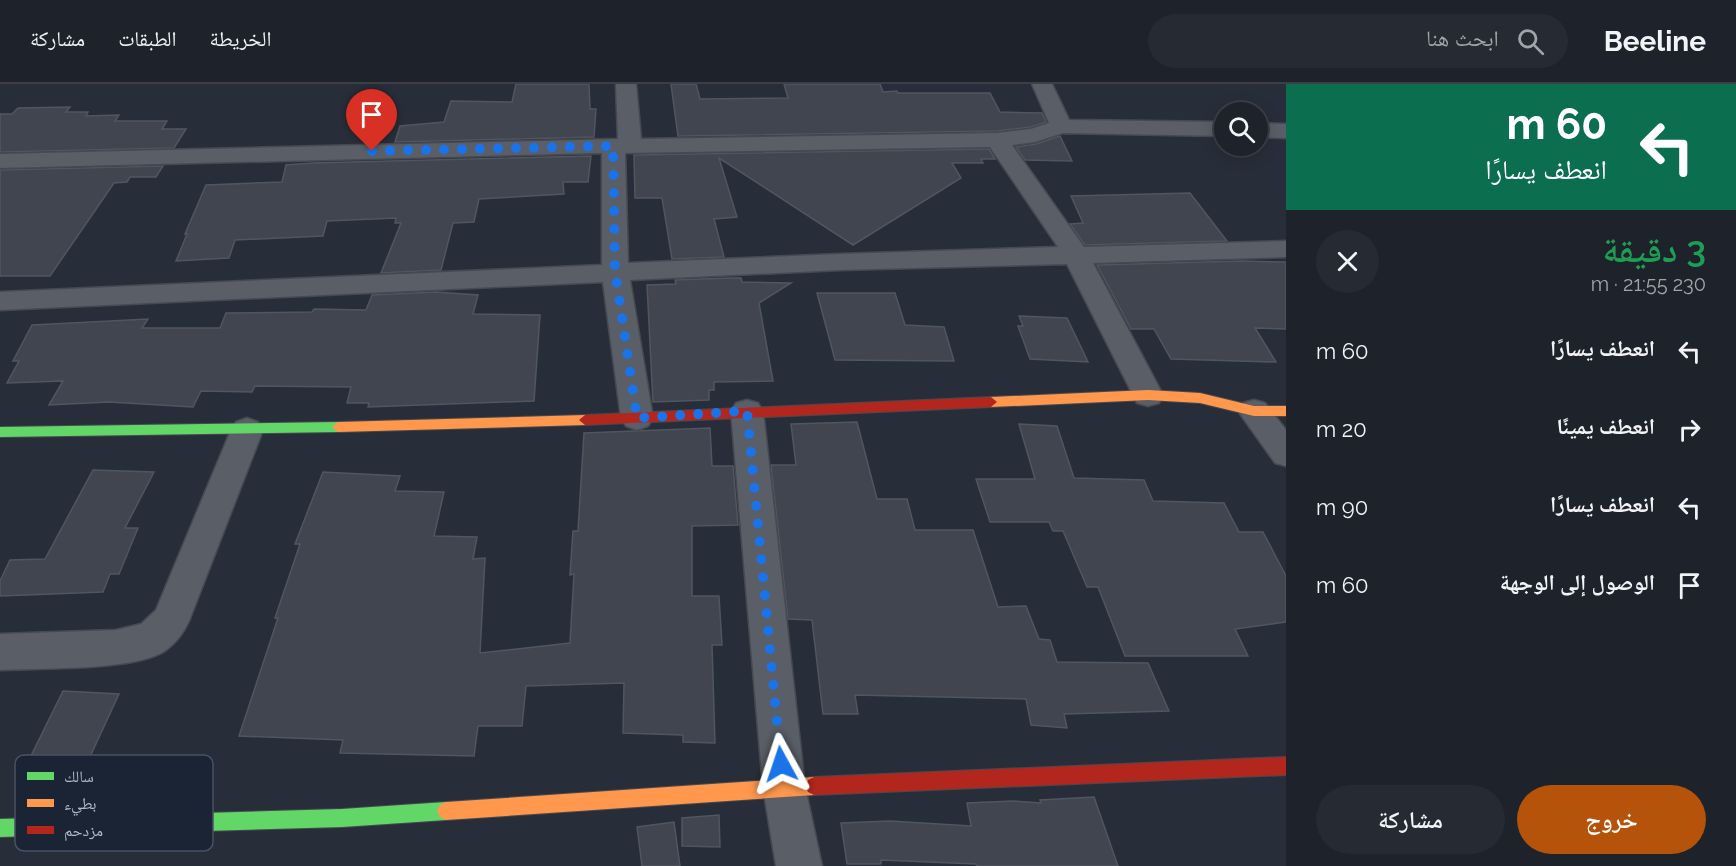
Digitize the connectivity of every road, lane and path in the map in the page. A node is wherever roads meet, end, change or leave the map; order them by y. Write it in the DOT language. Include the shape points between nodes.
graph roads {
  1 [pos="626,84"];
  2 [pos="1042,84"];
  3 [pos="1061,126"];
  4 [pos="1214,129"];
  5 [pos="1268,130"];
  6 [pos="1286,131"];
  7 [pos="997,140"];
  8 [pos="622,146"];
  9 [pos="0,161"];
  10 [pos="1286,249"];
  11 [pos="1075,253"];
  12 [pos="615,271"];
  13 [pos="0,301"];
  14 [pos="1148,394"];
  15 [pos="747,411"];
  16 [pos="1254,411"];
  17 [pos="1286,411"];
  18 [pos="637,418"];
  19 [pos="246,430"];
  20 [pos="0,432"];
  21 [pos="1286,454"];
  22 [pos="0,652"];
  23 [pos="1286,766"];
  24 [pos="784,787"];
  25 [pos="213,822"];
  26 [pos="0,828"];
  27 [pos="15,828"];
  28 [pos="799,866"];
  1 -- 8 [label="street"];
  2 -- 3 [label="street"];
  3 -- 4 [label="street"];
  3 -- 7 [label="street" via="1035,135"];
  5 -- 6 [label="street"];
  7 -- 8 [label="street"];
  7 -- 11 [label="street"];
  8 -- 9 [label="street"];
  8 -- 12 [label="street"];
  10 -- 11 [label="street"];
  11 -- 12 [label="street"];
  11 -- 14 [label="street"];
  12 -- 13 [label="street"];
  12 -- 18 [label="street"];
  14 -- 15 [label="street"];
  14 -- 16 [label="street" via="1200,398"];
  15 -- 18 [label="street"];
  15 -- 24 [label="street"];
  16 -- 17 [label="street"];
  16 -- 21 [label="street"];
  18 -- 19 [label="street"];
  19 -- 20 [label="street"];
  19 -- 22 [label="street" via="170,621 152,639 116,648"];
  23 -- 24 [label="street"];
  24 -- 25 [label="street" via="342,818"];
  24 -- 28 [label="street"];
  26 -- 27 [label="street"];
}
